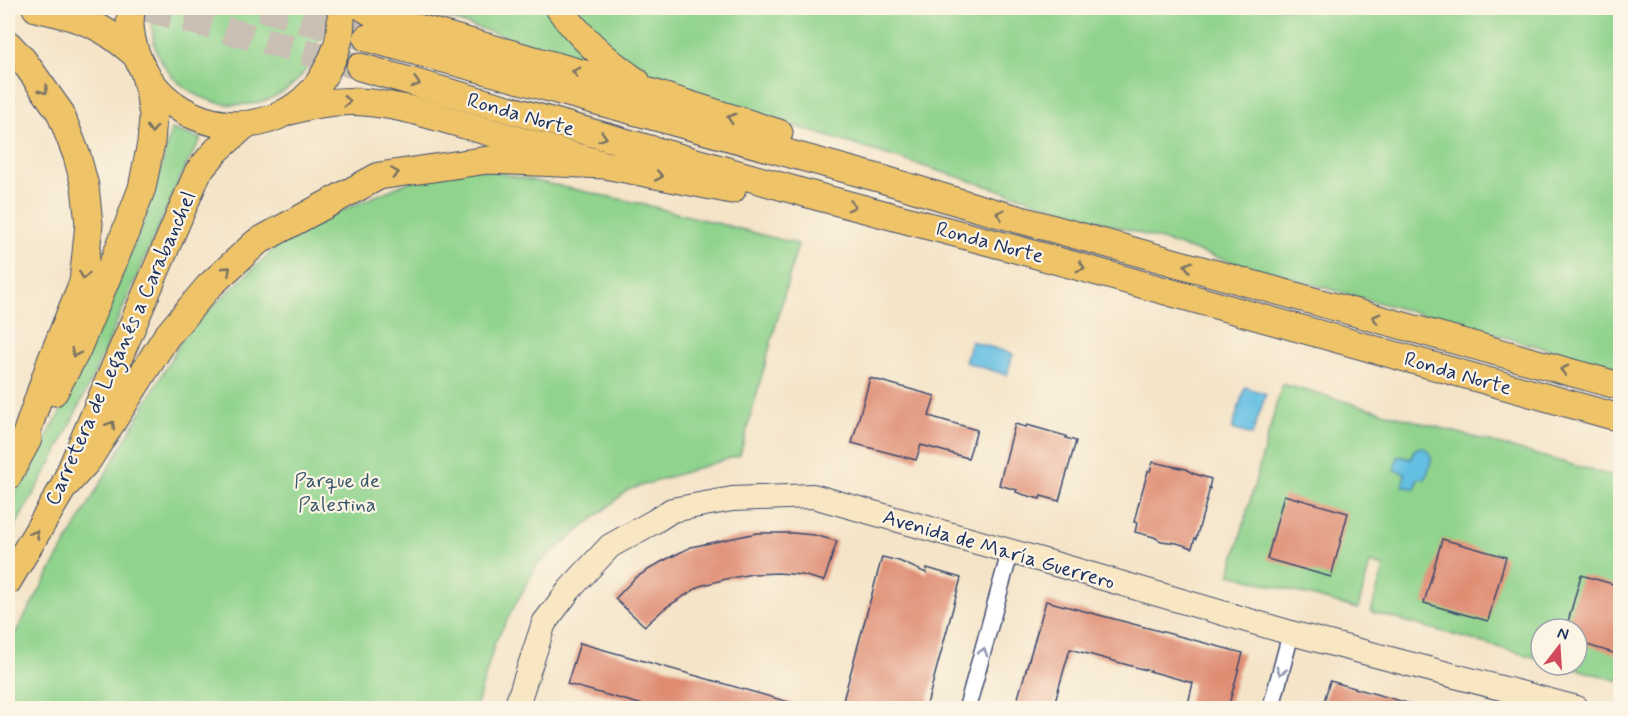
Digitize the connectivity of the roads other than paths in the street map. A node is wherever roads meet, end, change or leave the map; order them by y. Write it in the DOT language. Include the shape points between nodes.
graph roads {
  1 [pos="36,8"];
  2 [pos="132,8"];
  3 [pos="341,8"];
  4 [pos="364,8"];
  5 [pos="559,8"];
  6 [pos="367,38"];
  7 [pos="8,44"];
  8 [pos="140,64"];
  9 [pos="360,67"];
  10 [pos="653,93"];
  11 [pos="290,111"];
  12 [pos="244,125"];
  13 [pos="605,165"];
  14 [pos="882,179"];
  15 [pos="819,197"];
  16 [pos="1620,386"];
  17 [pos="1620,418"];
  18 [pos="13,465"];
  19 [pos="63,488"];
  20 [pos="1010,552"];
  21 [pos="8,581"];
  22 [pos="1291,633"];
  23 [pos="516,708"];
  24 [pos="967,708"];
  25 [pos="1271,708"];
  26 [pos="1577,708"];
  1 -- 8 [label="main road" via="100,29 122,43"];
  2 -- 8 [label="main road, Carretera de Leganés a Carabanchel" via="130,25"];
  3 -- 11 [label="main road" via="342,26 329,66 317,86"];
  10 -- 4 [label="main road, one-way" via="404,24"];
  5 -- 10 [label="main road" via="594,50"];
  6 -- 14 [label="main road, Ronda Norte"];
  7 -- 18 [label="main road, one-way" via="60,112 85,186 89,224 83,282"];
  8 -- 12 [label="main road" via="158,91 176,107 220,124"];
  8 -- 18 [label="main road, Carretera de Leganés a Carabanchel, one-way" via="153,116 142,188 76,352"];
  9 -- 15 [label="main road, Ronda Norte, one-way"];
  14 -- 10 [label="main road, one-way" via="832,153"];
  11 -- 12 [label="main road"];
  11 -- 13 [label="main road, one-way" via="327,102 385,103"];
  12 -- 19 [label="main road, Carretera de Leganés a Carabanchel" via="198,172"];
  13 -- 15 [label="main road, one-way" via="766,196"];
  19 -- 13 [label="main road, one-way" via="88,460 166,337 208,288 257,242 379,176 489,160"];
  16 -- 14 [label="main road, Ronda Norte, one-way"];
  15 -- 17 [label="main road, Ronda Norte, one-way"];
  21 -- 19 [label="main road, Carretera de Leganés a Carabanchel, one-way"];
  20 -- 22 [label="street, Avenida de María Guerrero"];
  20 -- 23 [label="street, Avenida de María Guerrero" via="813,496 732,499 672,510 610,546 570,589 544,623"];
  24 -- 20 [label="street, one-way"];
  22 -- 25 [label="street, one-way"];
  22 -- 26 [label="street, Avenida de María Guerrero"];
}
